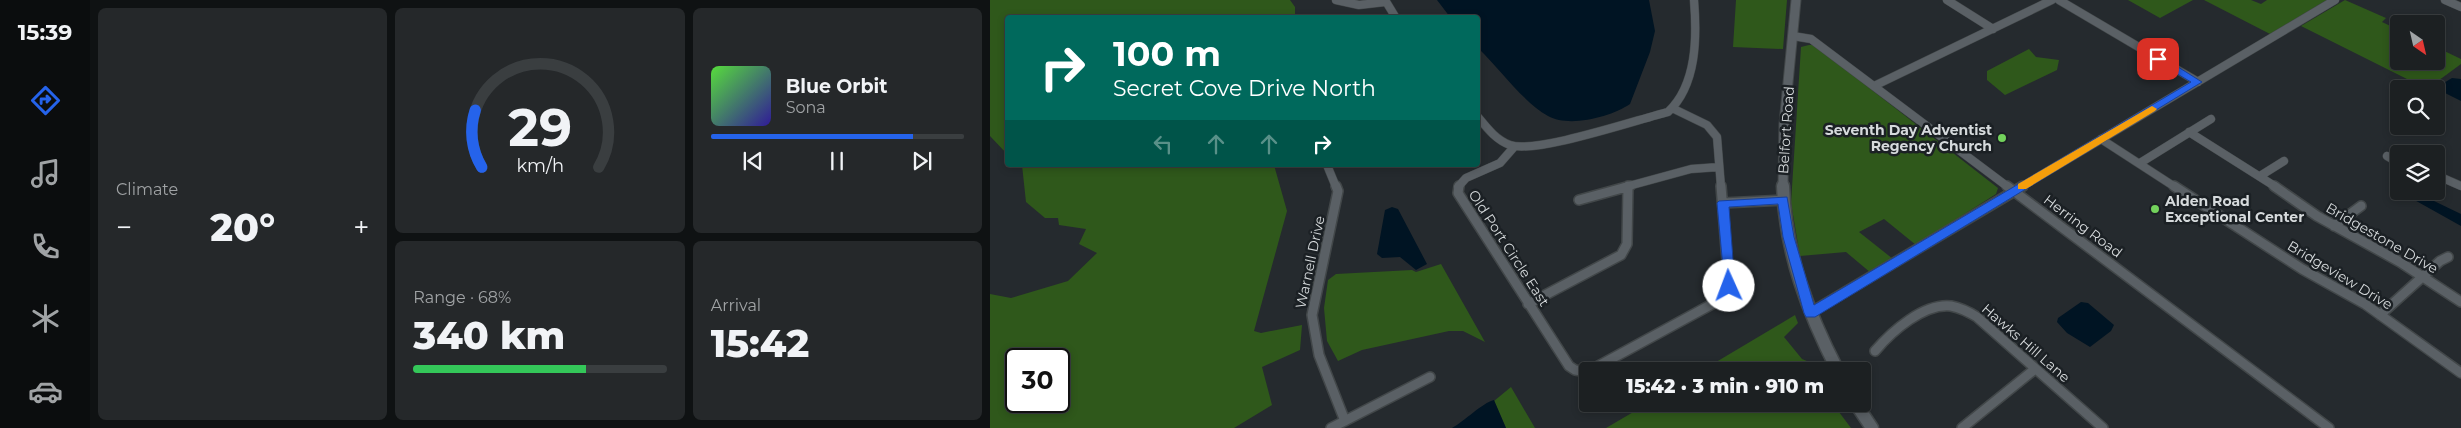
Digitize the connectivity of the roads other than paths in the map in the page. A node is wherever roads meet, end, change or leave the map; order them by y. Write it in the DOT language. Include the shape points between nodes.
graph roads {
  1 [pos="1336,0"];
  2 [pos="1694,0"];
  3 [pos="1796,0"];
  4 [pos="1947,0"];
  5 [pos="2052,0"];
  6 [pos="2059,0"];
  7 [pos="2334,0"];
  8 [pos="2445,0"];
  9 [pos="1385,1"];
  10 [pos="2461,7"];
  11 [pos="1394,15"];
  12 [pos="1993,29"];
  13 [pos="1793,30"];
  14 [pos="2198,82"];
  15 [pos="1874,86"];
  16 [pos="1674,109"];
  17 [pos="1480,119"];
  18 [pos="2211,119"];
  19 [pos="2189,132"];
  20 [pos="2102,139"];
  21 [pos="1514,147"];
  22 [pos="2387,156"];
  23 [pos="2390,158"];
  24 [pos="2284,161"];
  25 [pos="2140,164"];
  26 [pos="1329,167"];
  27 [pos="1719,167"];
  28 [pos="2260,176"];
  29 [pos="2445,179"];
  30 [pos="1628,186"];
  31 [pos="2461,186"];
  32 [pos="2014,191"];
  33 [pos="1579,200"];
  34 [pos="1783,200"];
  35 [pos="1723,203"];
  36 [pos="2361,206"];
  37 [pos="2334,226"];
  38 [pos="2448,257"];
  39 [pos="2422,277"];
  40 [pos="2461,302"];
  41 [pos="1528,304"];
  42 [pos="1810,313"];
  43 [pos="2380,314"];
  44 [pos="1875,351"];
  45 [pos="1606,362"];
  46 [pos="1834,362"];
  47 [pos="2035,369"];
  48 [pos="1579,370"];
  49 [pos="2461,373"];
  50 [pos="1430,377"];
  51 [pos="1861,412"];
  52 [pos="1346,421"];
  53 [pos="1966,427"];
  54 [pos="1331,428"];
  55 [pos="1872,428"];
  56 [pos="2103,428"];
  57 [pos="2329,428"];
  1 -- 9 [label="street" via="1359,5"];
  2 -- 16 [label="street" via="1696,41 1683,97"];
  3 -- 13 [label="street, Belfort Road"];
  4 -- 12 [label="street"];
  5 -- 12 [label="street"];
  6 -- 14 [label="street"];
  7 -- 14 [label="street"];
  8 -- 10 [label="street"];
  9 -- 11 [label="street"];
  12 -- 15 [label="street"];
  13 -- 15 [label="street, Herring Road" via="1811,39"];
  13 -- 34 [label="street, Belfort Road"];
  14 -- 20 [label="street"];
  15 -- 32 [label="street, Herring Road"];
  16 -- 21 [label="street" via="1656,117 1540,146"];
  16 -- 27 [label="street" via="1707,125 1715,133"];
  17 -- 21 [label="street" via="1495,138"];
  18 -- 19 [label="street"];
  19 -- 25 [label="street"];
  19 -- 28 [label="street, Bridgestone Drive"];
  20 -- 25 [label="street, Bridgeview Drive"];
  20 -- 32 [label="street"];
  21 -- 41 [label="street, Old Port Circle East" via="1500,163 1466,178 1457,190"];
  22 -- 23 [label="street"];
  24 -- 28 [label="street"];
  25 -- 43 [label="street, Bridgeview Drive" via="2302,269"];
  26 -- 52 [label="street, Warnell Drive" via="1338,191 1312,328 1315,345"];
  27 -- 30 [label="street" via="1691,169"];
  27 -- 35 [label="street"];
  28 -- 37 [label="street, Bridgestone Drive"];
  29 -- 31 [label="street"];
  30 -- 33 [label="street"];
  30 -- 41 [label="street" via="1627,244 1621,255"];
  32 -- 42 [label="street"];
  32 -- 57 [label="street, Herring Road"];
  34 -- 35 [label="street"];
  34 -- 42 [label="street, Belfort Road" via="1788,237"];
  35 -- 45 [label="street" via="1730,280 1726,292 1716,302"];
  36 -- 37 [label="street"];
  37 -- 39 [label="street, Bridgestone Drive"];
  38 -- 39 [label="street"];
  39 -- 40 [label="street, Bridgestone Drive"];
  39 -- 43 [label="street"];
  41 -- 48 [label="street, Old Port Circle East" via="1569,366"];
  42 -- 46 [label="street, Belfort Road"];
  43 -- 49 [label="street, Bridgeview Drive"];
  44 -- 47 [label="street, Hawks Hill Lane" via="1888,335 1928,309 1951,304 1977,317"];
  47 -- 53 [label="street"];
  47 -- 56 [label="street, Hawks Hill Lane"];
  50 -- 52 [label="street"];
  51 -- 55 [label="street"];
  52 -- 54 [label="street"];
}
